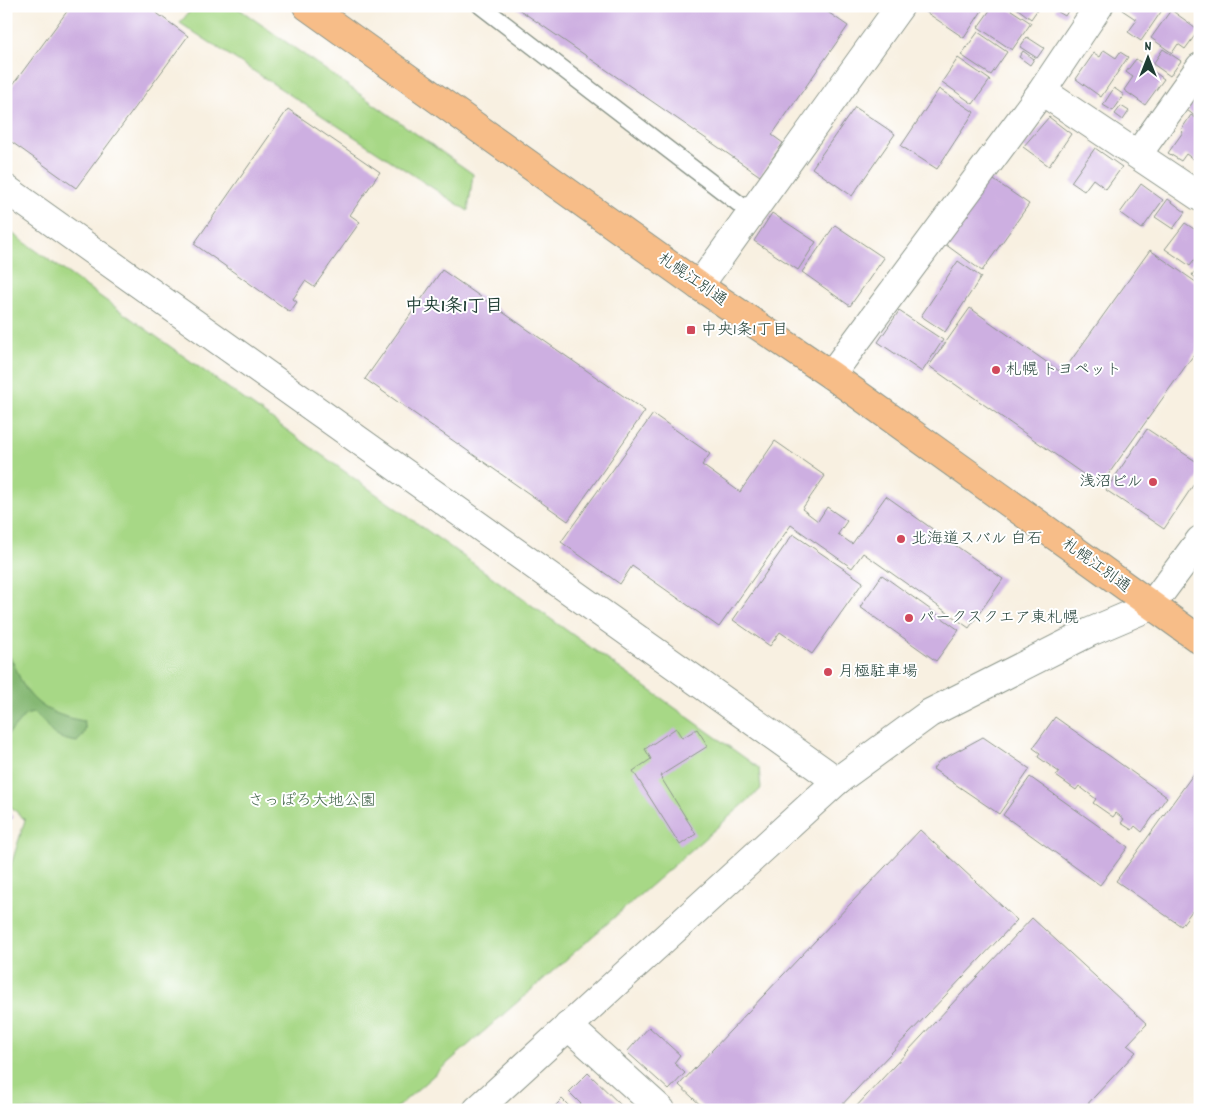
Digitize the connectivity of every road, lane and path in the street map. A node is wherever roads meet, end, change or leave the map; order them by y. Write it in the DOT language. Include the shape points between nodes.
graph roads {
  1 [pos="307,6"];
  2 [pos="481,6"];
  3 [pos="900,6"];
  4 [pos="1099,6"];
  5 [pos="1200,67"];
  6 [pos="1042,91"];
  7 [pos="1138,154"];
  8 [pos="6,189"];
  9 [pos="1200,197"];
  10 [pos="751,213"];
  11 [pos="699,286"];
  12 [pos="831,375"];
  13 [pos="1200,540"];
  14 [pos="1151,606"];
  15 [pos="1200,640"];
  16 [pos="837,781"];
  17 [pos="568,1026"];
  18 [pos="477,1110"];
  19 [pos="661,1110"];
  1 -- 11 [label="highway, 札幌江別通"];
  2 -- 10 [label="lane"];
  3 -- 10 [label="street"];
  4 -- 6 [label="street"];
  5 -- 7 [label="street"];
  6 -- 7 [label="street"];
  6 -- 12 [label="street"];
  7 -- 9 [label="street"];
  8 -- 16 [label="street"];
  10 -- 11 [label="street"];
  11 -- 12 [label="highway, 札幌江別通"];
  12 -- 14 [label="highway, 札幌江別通"];
  13 -- 14 [label="street"];
  14 -- 15 [label="highway, 札幌江別通"];
  14 -- 16 [label="street" via="1090,632 930,713"];
  16 -- 17 [label="street"];
  17 -- 18 [label="street"];
  17 -- 19 [label="street"];
}
